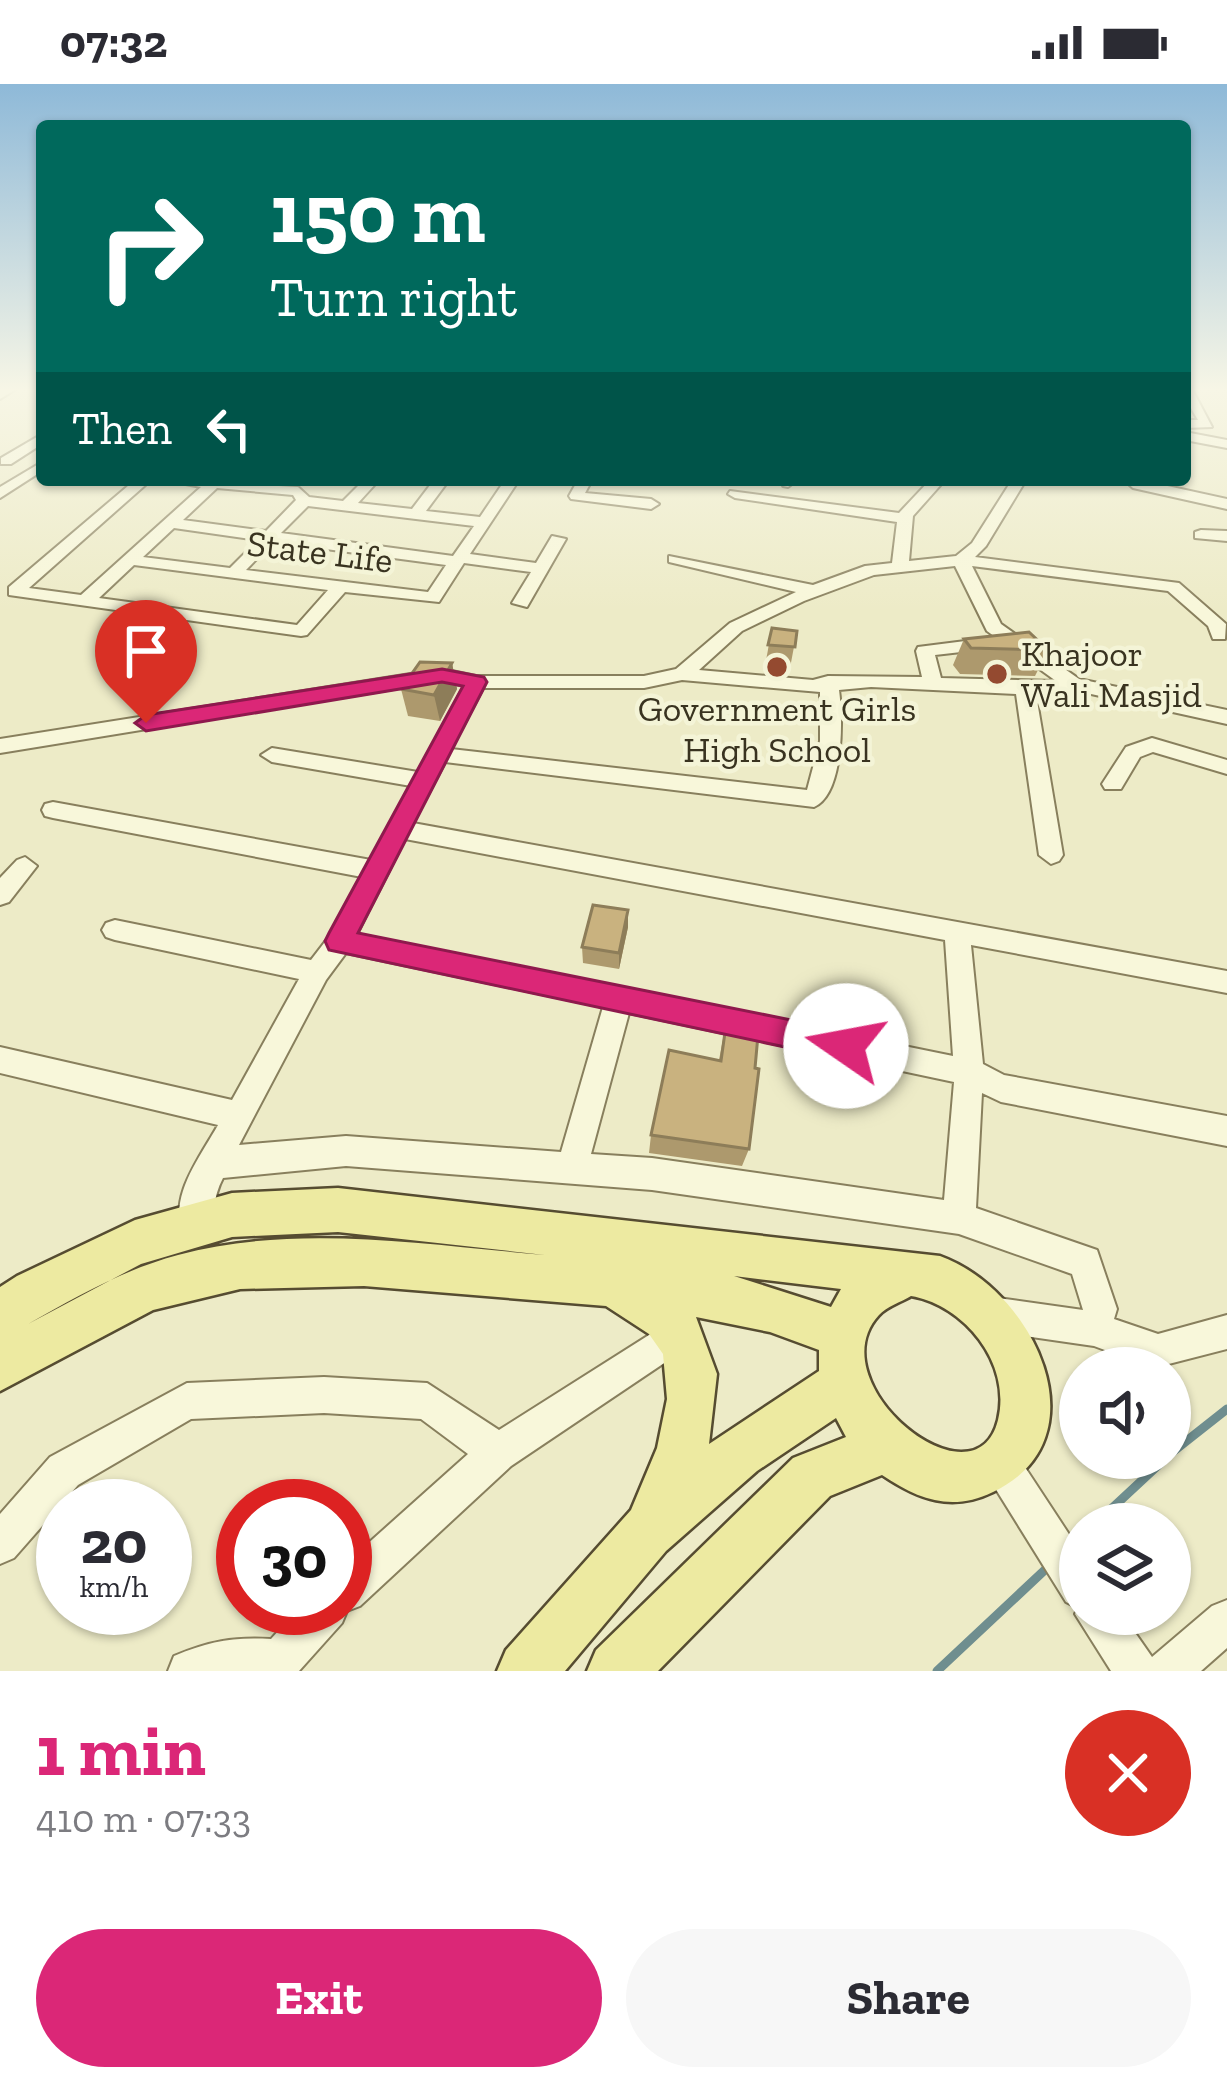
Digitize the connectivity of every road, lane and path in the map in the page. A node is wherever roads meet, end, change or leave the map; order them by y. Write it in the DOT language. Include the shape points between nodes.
graph roads {
  1 [pos="36,469"];
  2 [pos="137,486"];
  3 [pos="211,486"];
  4 [pos="239,486"];
  5 [pos="366,486"];
  6 [pos="437,486"];
  7 [pos="508,486"];
  8 [pos="581,486"];
  9 [pos="933,486"];
  10 [pos="1015,486"];
  11 [pos="1143,486"];
  12 [pos="304,491"];
  13 [pos="0,494"];
  14 [pos="735,494"];
  15 [pos="651,504"];
  16 [pos="1227,504"];
  17 [pos="348,505"];
  18 [pos="416,514"];
  19 [pos="904,518"];
  20 [pos="482,522"];
  21 [pos="171,523"];
  22 [pos="1201,535"];
  23 [pos="1227,536"];
  24 [pos="269,538"];
  25 [pos="558,539"];
  26 [pos="675,559"];
  27 [pos="129,560"];
  28 [pos="458,560"];
  29 [pos="961,560"];
  30 [pos="901,565"];
  31 [pos="540,568"];
  32 [pos="233,574"];
  33 [pos="340,587"];
  34 [pos="814,591"];
  35 [pos="83,603"];
  36 [pos="520,603"];
  37 [pos="1219,634"];
  38 [pos="1012,642"];
  39 [pos="682,674"];
  40 [pos="476,682"];
  41 [pos="828,682"];
  42 [pos="1073,684"];
  43 [pos="933,685"];
  44 [pos="1025,689"];
  45 [pos="1227,718"];
  46 [pos="0,746"];
  47 [pos="436,754"];
  48 [pos="272,755"];
  49 [pos="1227,767"];
  50 [pos="422,779"];
  51 [pos="1113,784"];
  52 [pos="53,810"];
  53 [pos="398,829"];
  54 [pos="1051,855"];
  55 [pos="25,866"];
  56 [pos="375,870"];
  57 [pos="0,895"];
  58 [pos="115,930"];
  59 [pos="957,932"];
  60 [pos="340,941"];
  61 [pos="317,972"];
  62 [pos="1227,982"];
  63 [pos="619,998"];
  64 [pos="0,1060"];
  65 [pos="969,1072"];
  66 [pos="238,1116"];
  67 [pos="1227,1131"];
  68 [pos="214,1163"];
  69 [pos="572,1168"];
  70 [pos="959,1218"];
  71 [pos="195,1226"];
  72 [pos="908,1273"];
  73 [pos="612,1285"];
  74 [pos="991,1314"];
  75 [pos="0,1315"];
  76 [pos="1094,1329"];
  77 [pos="1227,1332"];
  78 [pos="679,1333"];
  79 [pos="844,1359"];
  80 [pos="0,1366"];
  81 [pos="885,1448"];
  82 [pos="498,1453"];
  83 [pos="1000,1462"];
  84 [pos="647,1532"];
  85 [pos="0,1544"];
  86 [pos="1059,1554"];
  87 [pos="372,1567"];
  88 [pos="1227,1621"];
  89 [pos="303,1635"];
  90 [pos="1110,1635"];
  91 [pos="275,1666"];
  92 [pos="188,1671"];
  93 [pos="527,1671"];
  94 [pos="617,1671"];
  95 [pos="1137,1671"];
  96 [pos="1168,1671"];
  1 -- 13 [label="street"];
  2 -- 35 [label="street" via="15,590"];
  3 -- 21 [label="street"];
  4 -- 12 [label="street"];
  5 -- 17 [label="street"];
  6 -- 18 [label="street"];
  7 -- 20 [label="street, State Life"];
  8 -- 15 [label="street" via="576,496"];
  9 -- 19 [label="street"];
  10 -- 29 [label="street"];
  11 -- 16 [label="street"];
  12 -- 17 [label="street"];
  12 -- 24 [label="street"];
  14 -- 19 [label="street"];
  17 -- 18 [label="street"];
  18 -- 20 [label="street"];
  19 -- 30 [label="street"];
  20 -- 28 [label="street, State Life"];
  21 -- 24 [label="street"];
  21 -- 27 [label="street"];
  22 -- 23 [label="street"];
  24 -- 28 [label="street"];
  24 -- 32 [label="street"];
  25 -- 31 [label="street"];
  26 -- 34 [label="street"];
  27 -- 32 [label="street, State Life"];
  27 -- 35 [label="street"];
  28 -- 31 [label="street"];
  28 -- 33 [label="street, State Life" via="433,598"];
  29 -- 30 [label="street"];
  29 -- 37 [label="street" via="1173,587"];
  29 -- 38 [label="street" via="992,627"];
  30 -- 34 [label="street"];
  31 -- 36 [label="street"];
  32 -- 33 [label="street, State Life"];
  33 -- 35 [label="street" via="301,632"];
  34 -- 39 [label="street" via="736,627"];
  38 -- 42 [label="street"];
  38 -- 43 [label="street" via="930,648"];
  39 -- 40 [label="street" via="644,682"];
  39 -- 41 [label="street"];
  40 -- 46 [label="street" via="442,675"];
  40 -- 47 [label="street"];
  41 -- 43 [label="street"];
  41 -- 47 [label="street" via="835,725 814,799"];
  42 -- 44 [label="street"];
  42 -- 45 [label="street"];
  43 -- 44 [label="street"];
  44 -- 54 [label="street"];
  47 -- 50 [label="street"];
  48 -- 50 [label="street"];
  49 -- 51 [label="street" via="1152,745 1132,752"];
  50 -- 53 [label="street"];
  52 -- 56 [label="street"];
  53 -- 56 [label="street"];
  53 -- 59 [label="street"];
  55 -- 57 [label="street"];
  56 -- 60 [label="street"];
  58 -- 61 [label="street"];
  59 -- 62 [label="street"];
  59 -- 65 [label="street"];
  60 -- 61 [label="street"];
  60 -- 63 [label="street"];
  61 -- 66 [label="street"];
  63 -- 65 [label="street"];
  63 -- 69 [label="street"];
  64 -- 66 [label="street"];
  65 -- 67 [label="street" via="1001,1088"];
  65 -- 70 [label="street"];
  66 -- 68 [label="street"];
  68 -- 69 [label="street" via="346,1151"];
  68 -- 71 [label="street" via="196,1196"];
  69 -- 70 [label="street"];
  70 -- 76 [label="street" via="1085,1262 1100,1309"];
  71 -- 72 [label="main road" via="232,1215 338,1210"];
  71 -- 75 [label="main road" via="136,1243"];
  72 -- 74 [label="main road" via="951,1284"];
  72 -- 79 [label="main road" via="878,1281 855,1303"];
  73 -- 78 [label="main road"];
  73 -- 79 [label="main road" via="809,1318"];
  73 -- 80 [label="main road" via="334,1260 197,1273"];
  74 -- 76 [label="street"];
  74 -- 83 [label="main road" via="1022,1375 1025,1408"];
  76 -- 77 [label="street" via="1158,1352"];
  78 -- 82 [label="street"];
  78 -- 84 [label="main road" via="690,1425 680,1466"];
  79 -- 81 [label="main road" via="861,1418"];
  79 -- 84 [label="main road"];
  81 -- 83 [label="main road" via="914,1469 946,1478 976,1476"];
  81 -- 94 [label="main road" via="812,1477"];
  82 -- 85 [label="street" via="427,1401 324,1394 187,1401 64,1471"];
  82 -- 87 [label="street"];
  83 -- 86 [label="street"];
  84 -- 93 [label="main road"];
  88 -- 96 [label="street"];
  89 -- 91 [label="street"];
  90 -- 95 [label="street"];
  91 -- 92 [label="street" via="231,1658"];
}
